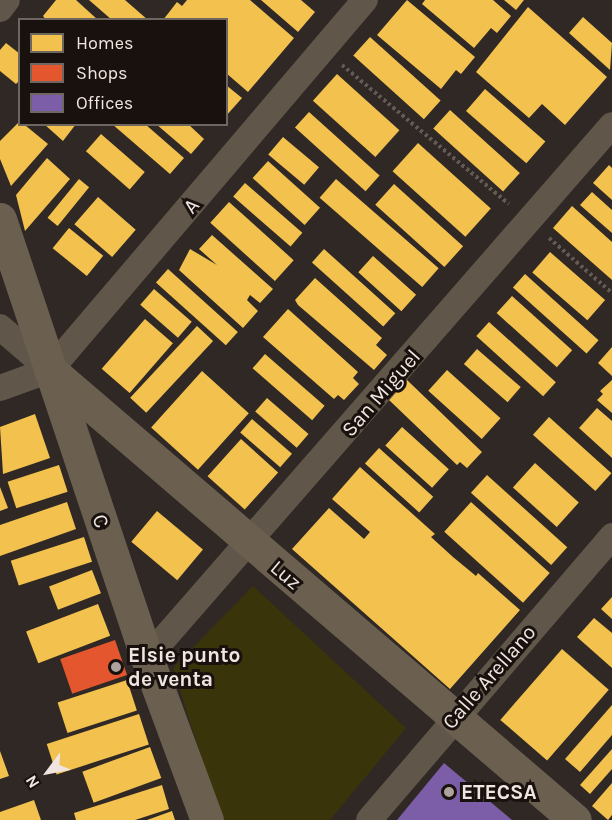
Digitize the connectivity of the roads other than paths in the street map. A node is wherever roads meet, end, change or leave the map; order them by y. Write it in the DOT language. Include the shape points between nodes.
graph roads {
  1 [pos="7,0"];
  2 [pos="365,0"];
  3 [pos="0,9"];
  4 [pos="612,125"];
  5 [pos="0,219"];
  6 [pos="0,327"];
  7 [pos="50,370"];
  8 [pos="0,388"];
  9 [pos="612,536"];
  10 [pos="249,544"];
  11 [pos="147,658"];
  12 [pos="454,716"];
  13 [pos="207,820"];
  14 [pos="369,820"];
  15 [pos="575,820"];
  1 -- 3 [label="street"];
  2 -- 7 [label="street, A"];
  4 -- 10 [label="street, San Miguel"];
  5 -- 7 [label="street, C"];
  6 -- 7 [label="street, Luz"];
  7 -- 8 [label="street, A"];
  7 -- 10 [label="street, Luz"];
  7 -- 11 [label="street, C"];
  9 -- 12 [label="street, Calle Arellano"];
  10 -- 11 [label="street, San Miguel"];
  10 -- 12 [label="street, Luz"];
  11 -- 13 [label="street, C"];
  12 -- 14 [label="street, Calle Arellano"];
  12 -- 15 [label="street, Luz"];
}
